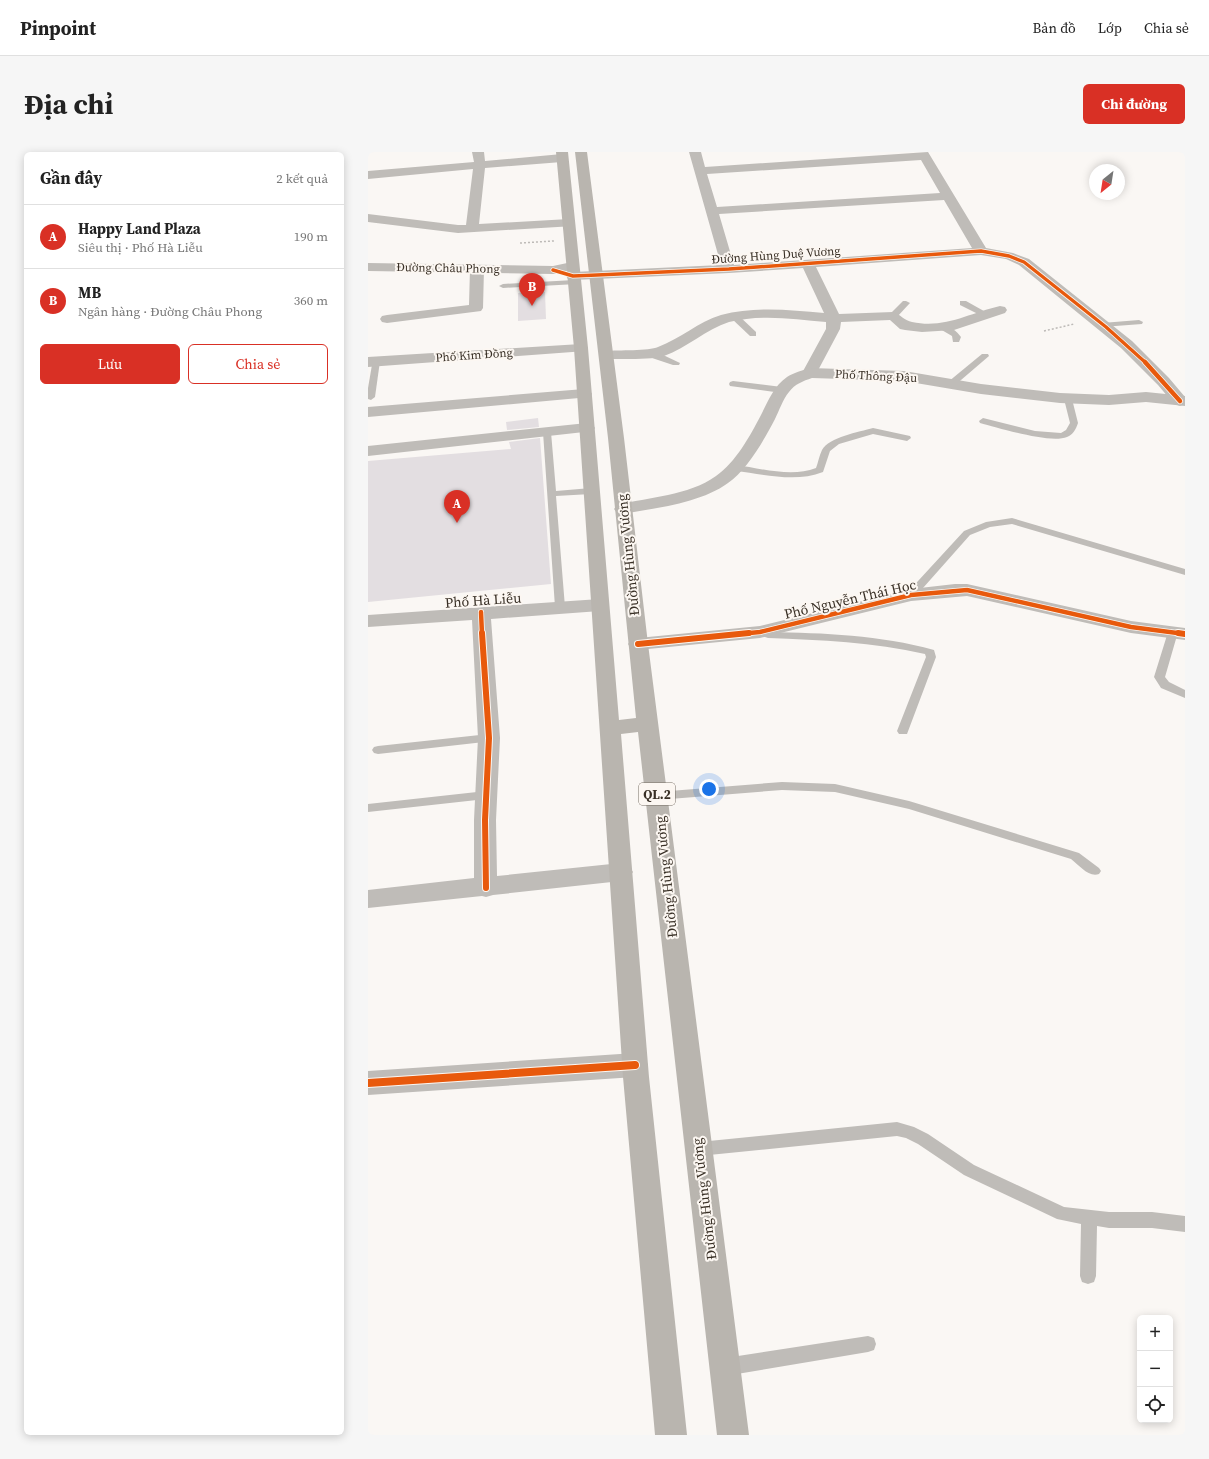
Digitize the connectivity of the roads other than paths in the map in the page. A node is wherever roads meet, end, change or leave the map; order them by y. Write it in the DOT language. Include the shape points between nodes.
graph roads {
  1 [pos="695,152"];
  2 [pos="575,154"];
  3 [pos="923,154"];
  4 [pos="479,158"];
  5 [pos="701,171"];
  6 [pos="368,175"];
  7 [pos="948,196"];
  8 [pos="713,211"];
  9 [pos="368,218"];
  10 [pos="472,228"];
  11 [pos="570,231"];
  12 [pos="977,247"];
  13 [pos="727,264"];
  14 [pos="808,264"];
  15 [pos="368,267"];
  16 [pos="477,269"];
  17 [pos="596,270"];
  18 [pos="568,274"];
  19 [pos="503,286"];
  20 [pos="906,303"];
  21 [pos="963,303"];
  22 [pos="994,312"];
  23 [pos="734,316"];
  24 [pos="892,316"];
  25 [pos="387,319"];
  26 [pos="1098,322"];
  27 [pos="1139,322"];
  28 [pos="833,324"];
  29 [pos="905,326"];
  30 [pos="943,327"];
  31 [pos="864,331"];
  32 [pos="888,331"];
  33 [pos="754,334"];
  34 [pos="956,340"];
  35 [pos="581,348"];
  36 [pos="642,353"];
  37 [pos="606,355"];
  38 [pos="985,356"];
  39 [pos="372,362"];
  40 [pos="676,363"];
  41 [pos="810,373"];
  42 [pos="733,384"];
  43 [pos="951,384"];
  44 [pos="782,390"];
  45 [pos="584,394"];
  46 [pos="1068,399"];
  47 [pos="1183,401"];
  48 [pos="369,405"];
  49 [pos="983,421"];
  50 [pos="587,428"];
  51 [pos="547,432"];
  52 [pos="907,438"];
  53 [pos="368,451"];
  54 [pos="734,468"];
  55 [pos="591,491"];
  56 [pos="552,494"];
  57 [pos="623,508"];
  58 [pos="1185,572"];
  59 [pos="911,595"];
  60 [pos="600,605"];
  61 [pos="560,607"];
  62 [pos="481,612"];
  63 [pos="368,621"];
  64 [pos="760,632"];
  65 [pos="1179,633"];
  66 [pos="638,644"];
  67 [pos="1185,694"];
  68 [pos="648,724"];
  69 [pos="609,728"];
  70 [pos="903,731"];
  71 [pos="489,738"];
  72 [pos="378,750"];
  73 [pos="486,795"];
  74 [pos="657,796"];
  75 [pos="368,808"];
  76 [pos="1095,871"];
  77 [pos="621,872"];
  78 [pos="486,888"];
  79 [pos="368,899"];
  80 [pos="635,1064"];
  81 [pos="368,1083"];
  82 [pos="699,1149"];
  83 [pos="1089,1217"];
  84 [pos="1185,1224"];
  85 [pos="1088,1276"];
  86 [pos="868,1344"];
  87 [pos="725,1367"];
  88 [pos="671,1435"];
  89 [pos="733,1435"];
  1 -- 5 [label="street"];
  2 -- 4 [label="street"];
  2 -- 11 [label="main road"];
  2 -- 17 [label="main road, Đường Hùng Vương / QL.2"];
  3 -- 5 [label="street"];
  3 -- 7 [label="street"];
  4 -- 6 [label="street"];
  4 -- 10 [label="street"];
  5 -- 8 [label="street"];
  7 -- 8 [label="street"];
  7 -- 12 [label="street"];
  8 -- 13 [label="street"];
  9 -- 10 [label="street" via="444,228"];
  10 -- 11 [label="street"];
  11 -- 18 [label="main road"];
  12 -- 13 [label="street, Đường Hùng Duệ Vương"];
  12 -- 14 [label="street, Đường Hùng Duệ Vương"];
  12 -- 26 [label="street" via="1016,258"];
  13 -- 14 [label="street, Đường Hùng Duệ Vương"];
  13 -- 17 [label="street, Đường Hùng Duệ Vương"];
  14 -- 28 [label="street"];
  15 -- 16 [label="street, Đường Châu Phong"];
  16 -- 18 [label="street, Đường Châu Phong"];
  16 -- 25 [label="street" via="476,308"];
  17 -- 18 [label="street, Đường Hùng Duệ Vương"];
  17 -- 37 [label="main road, Đường Hùng Vương / QL.2"];
  18 -- 19 [label="lane"];
  18 -- 35 [label="main road"];
  20 -- 24 [label="lane"];
  21 -- 22 [label="lane"];
  22 -- 30 [label="street" via="954,326"];
  23 -- 28 [label="street" via="775,313"];
  23 -- 33 [label="lane"];
  23 -- 36 [label="street" via="708,326 660,352"];
  24 -- 28 [label="street"];
  24 -- 29 [label="street"];
  26 -- 27 [label="lane"];
  26 -- 47 [label="street"];
  28 -- 31 [label="street"];
  28 -- 41 [label="street"];
  29 -- 30 [label="street"];
  29 -- 32 [label="street"];
  30 -- 34 [label="lane" via="955,334"];
  35 -- 39 [label="street, Phố Kim Đồng"];
  35 -- 45 [label="main road"];
  36 -- 37 [label="street"];
  36 -- 40 [label="lane"];
  37 -- 57 [label="main road, Đường Hùng Vương / QL.2"];
  38 -- 43 [label="lane"];
  39 -- 48 [label="lane"];
  41 -- 43 [label="street, Phố Thông Đậu" via="890,375"];
  41 -- 44 [label="street, Phố Thông Đậu" via="793,380"];
  42 -- 44 [label="lane"];
  43 -- 46 [label="street, Phố Thông Đậu"];
  44 -- 54 [label="street, Phố Thông Đậu" via="759,434"];
  45 -- 48 [label="street"];
  45 -- 50 [label="main road"];
  46 -- 47 [label="street, Phố Thông Đậu" via="1109,400 1146,397"];
  46 -- 49 [label="lane" via="1074,423 1068,433 1062,436"];
  50 -- 51 [label="street"];
  50 -- 55 [label="main road"];
  51 -- 53 [label="street"];
  51 -- 56 [label="lane"];
  52 -- 54 [label="lane" via="873,431 836,442 826,451 820,470 797,476"];
  54 -- 57 [label="street, Phố Thông Đậu" via="722,480 702,490 679,498"];
  55 -- 56 [label="lane"];
  55 -- 60 [label="main road"];
  56 -- 61 [label="lane"];
  57 -- 66 [label="main road, Đường Hùng Vương / QL.2"];
  58 -- 59 [label="lane" via="1012,522 997,522 967,532"];
  59 -- 64 [label="street, Phố Nguyễn Thái Học"];
  59 -- 65 [label="street, Phố Nguyễn Thái Học" via="967,590 1131,627"];
  60 -- 61 [label="street, Phố Hà Liễu"];
  60 -- 69 [label="main road"];
  61 -- 62 [label="street, Phố Hà Liễu"];
  62 -- 63 [label="street, Phố Hà Liễu"];
  62 -- 71 [label="street"];
  64 -- 66 [label="street, Phố Nguyễn Thái Học"];
  64 -- 70 [label="lane" via="768,635 840,637 903,645 930,652"];
  65 -- 67 [label="lane" via="1159,677 1165,685"];
  66 -- 68 [label="main road, Đường Hùng Vương / QL.2"];
  68 -- 69 [label="main road"];
  68 -- 74 [label="main road, Đường Hùng Vương / QL.2"];
  69 -- 77 [label="main road"];
  71 -- 72 [label="lane"];
  71 -- 73 [label="street"];
  73 -- 75 [label="lane"];
  73 -- 78 [label="street"];
  74 -- 76 [label="lane" via="782,786 834,788 909,805 1075,856"];
  74 -- 82 [label="main road, Đường Hùng Vương / QL.2"];
  77 -- 78 [label="street"];
  77 -- 80 [label="main road"];
  78 -- 79 [label="street"];
  80 -- 81 [label="street"];
  80 -- 88 [label="main road"];
  82 -- 83 [label="lane" via="897,1128 923,1139 969,1170 1062,1214"];
  82 -- 87 [label="main road, Đường Hùng Vương / QL.2"];
  83 -- 84 [label="lane"];
  83 -- 85 [label="lane"];
  86 -- 87 [label="lane"];
  87 -- 89 [label="main road, Đường Hùng Vương / QL.2"];
}
